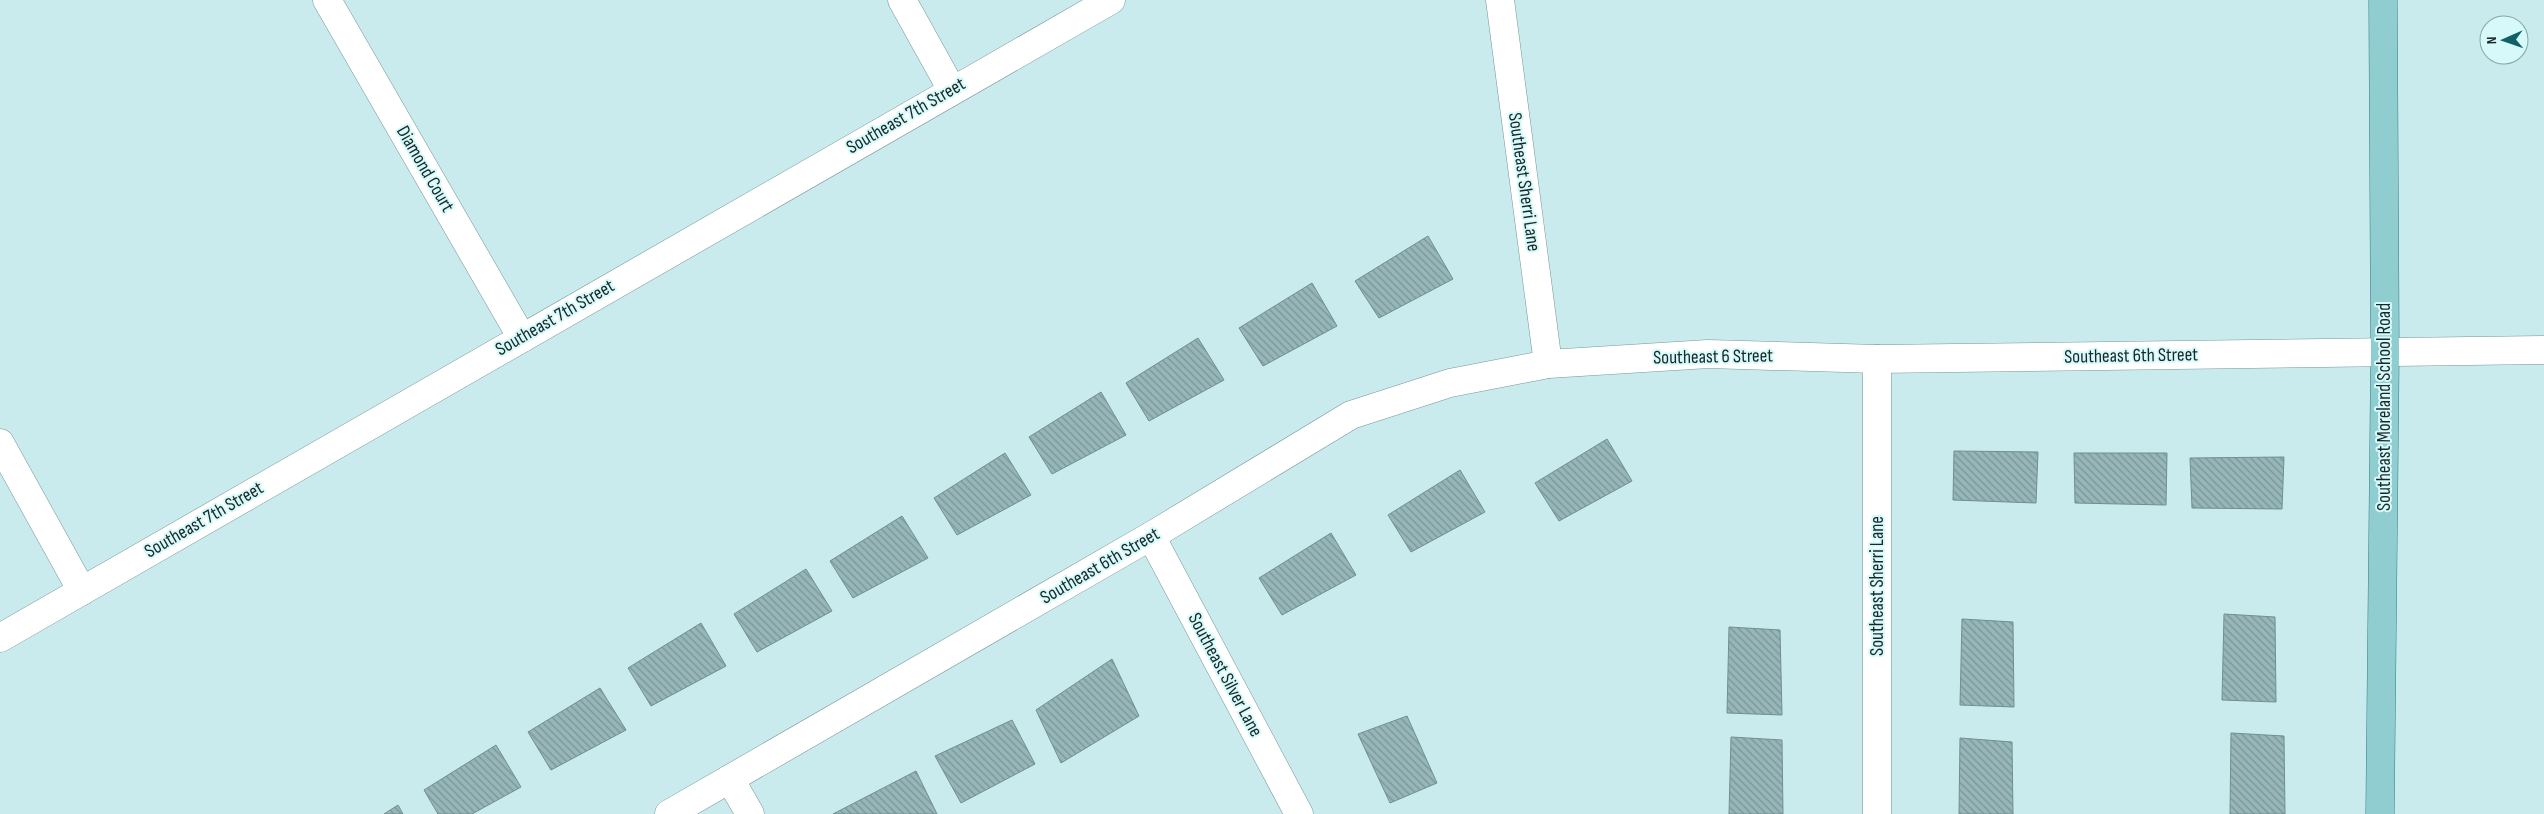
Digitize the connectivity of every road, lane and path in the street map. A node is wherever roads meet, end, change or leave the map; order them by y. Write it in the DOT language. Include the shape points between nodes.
graph roads {
  1 [pos="328,0"];
  2 [pos="902,0"];
  3 [pos="1111,0"];
  4 [pos="1500,0"];
  5 [pos="2383,0"];
  6 [pos="952,90"];
  7 [pos="522,338"];
  8 [pos="2544,350"];
  9 [pos="2385,352"];
  10 [pos="1877,359"];
  11 [pos="1548,364"];
  12 [pos="0,443"];
  13 [pos="1151,536"];
  14 [pos="82,591"];
  15 [pos="0,638"];
  16 [pos="730,779"];
  17 [pos="669,814"];
  18 [pos="750,814"];
  19 [pos="1299,814"];
  20 [pos="1877,814"];
  21 [pos="2380,814"];
  1 -- 7 [label="street, Diamond Court"];
  2 -- 6 [label="street"];
  3 -- 6 [label="street, Southeast 7th Street"];
  4 -- 11 [label="street, Southeast Sherri Lane"];
  5 -- 9 [label="main road, Southeast Moreland School Road"];
  6 -- 7 [label="street, Southeast 7th Street"];
  7 -- 14 [label="street, Southeast 7th Street"];
  8 -- 9 [label="street, Southeast 6th Street"];
  9 -- 10 [label="street, Southeast 6th Street"];
  9 -- 21 [label="main road, Southeast Moreland School Road"];
  10 -- 11 [label="street, Southeast 6 Street" via="1708,354"];
  10 -- 20 [label="street, Southeast Sherri Lane"];
  11 -- 13 [label="street, Southeast 6th Street" via="1450,383 1351,415"];
  12 -- 14 [label="street"];
  13 -- 16 [label="street, Southeast 6th Street"];
  13 -- 19 [label="street, Southeast Silver Lane"];
  14 -- 15 [label="street, Southeast 7th Street"];
  16 -- 17 [label="street, Southeast 6th Street"];
  16 -- 18 [label="street"];
}
